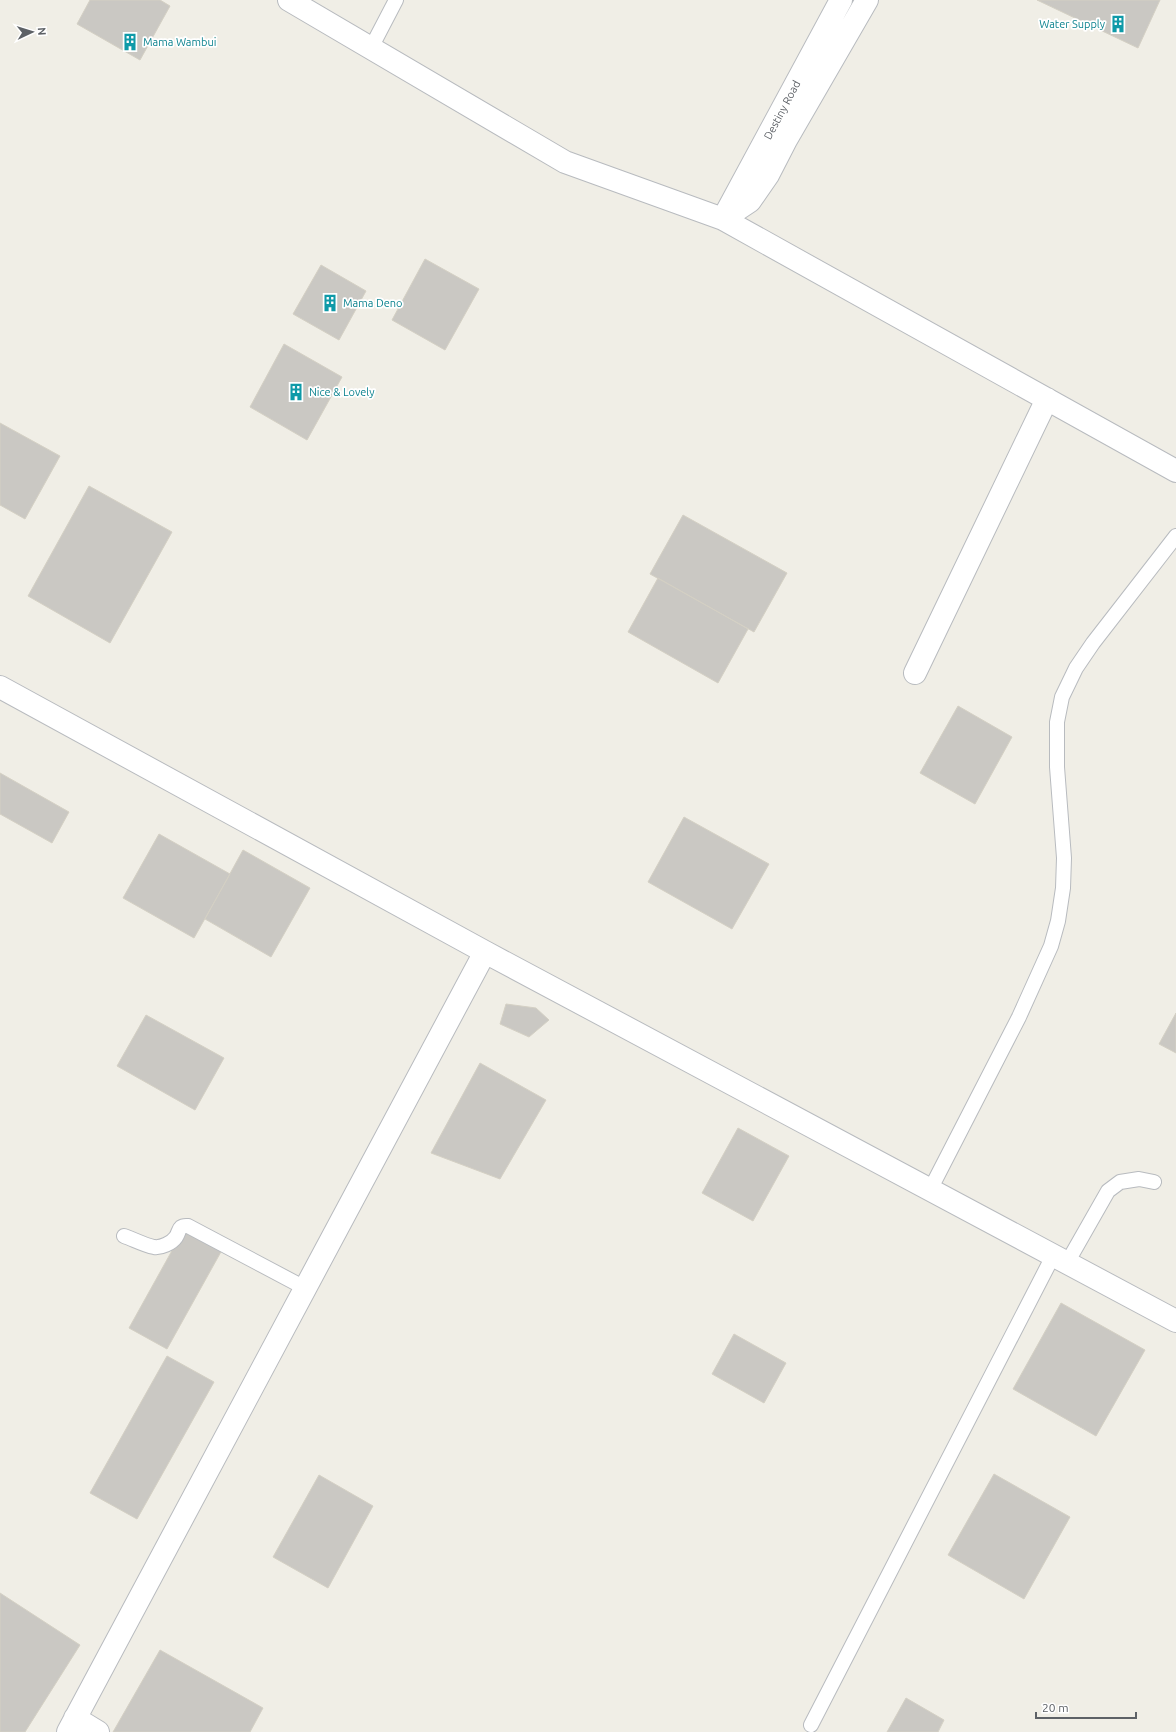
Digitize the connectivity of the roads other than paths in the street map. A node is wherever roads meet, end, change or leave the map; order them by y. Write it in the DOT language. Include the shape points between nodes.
graph roads {
  1 [pos="289,0"];
  2 [pos="396,0"];
  3 [pos="841,0"];
  4 [pos="867,0"];
  5 [pos="371,48"];
  6 [pos="723,219"];
  7 [pos="1047,399"];
  8 [pos="1176,470"];
  9 [pos="1176,536"];
  10 [pos="916,674"];
  11 [pos="4,694"];
  12 [pos="485,952"];
  13 [pos="1154,1182"];
  14 [pos="930,1190"];
  15 [pos="124,1236"];
  16 [pos="1060,1259"];
  17 [pos="305,1288"];
  18 [pos="1176,1321"];
  19 [pos="71,1725"];
  20 [pos="811,1725"];
  21 [pos="98,1732"];
  1 -- 5 [label="street"];
  2 -- 5 [label="lane"];
  3 -- 6 [label="street, Destiny Road"];
  4 -- 6 [label="street" via="768,175 750,201"];
  5 -- 6 [label="street" via="565,162"];
  6 -- 7 [label="street"];
  7 -- 8 [label="street"];
  7 -- 10 [label="street"];
  9 -- 14 [label="lane" via="1093,643 1076,668 1062,697 1057,722 1057,744 1064,858 1063,888 1051,946 1019,1017"];
  11 -- 12 [label="street"];
  12 -- 14 [label="street"];
  12 -- 17 [label="street"];
  13 -- 16 [label="lane" via="1139,1179 1120,1182 1108,1191"];
  14 -- 16 [label="street"];
  15 -- 17 [label="lane" via="155,1247 166,1245 176,1237 178,1229 188,1226"];
  16 -- 18 [label="street"];
  16 -- 20 [label="lane"];
  17 -- 19 [label="street"];
  19 -- 21 [label="street"];
}
